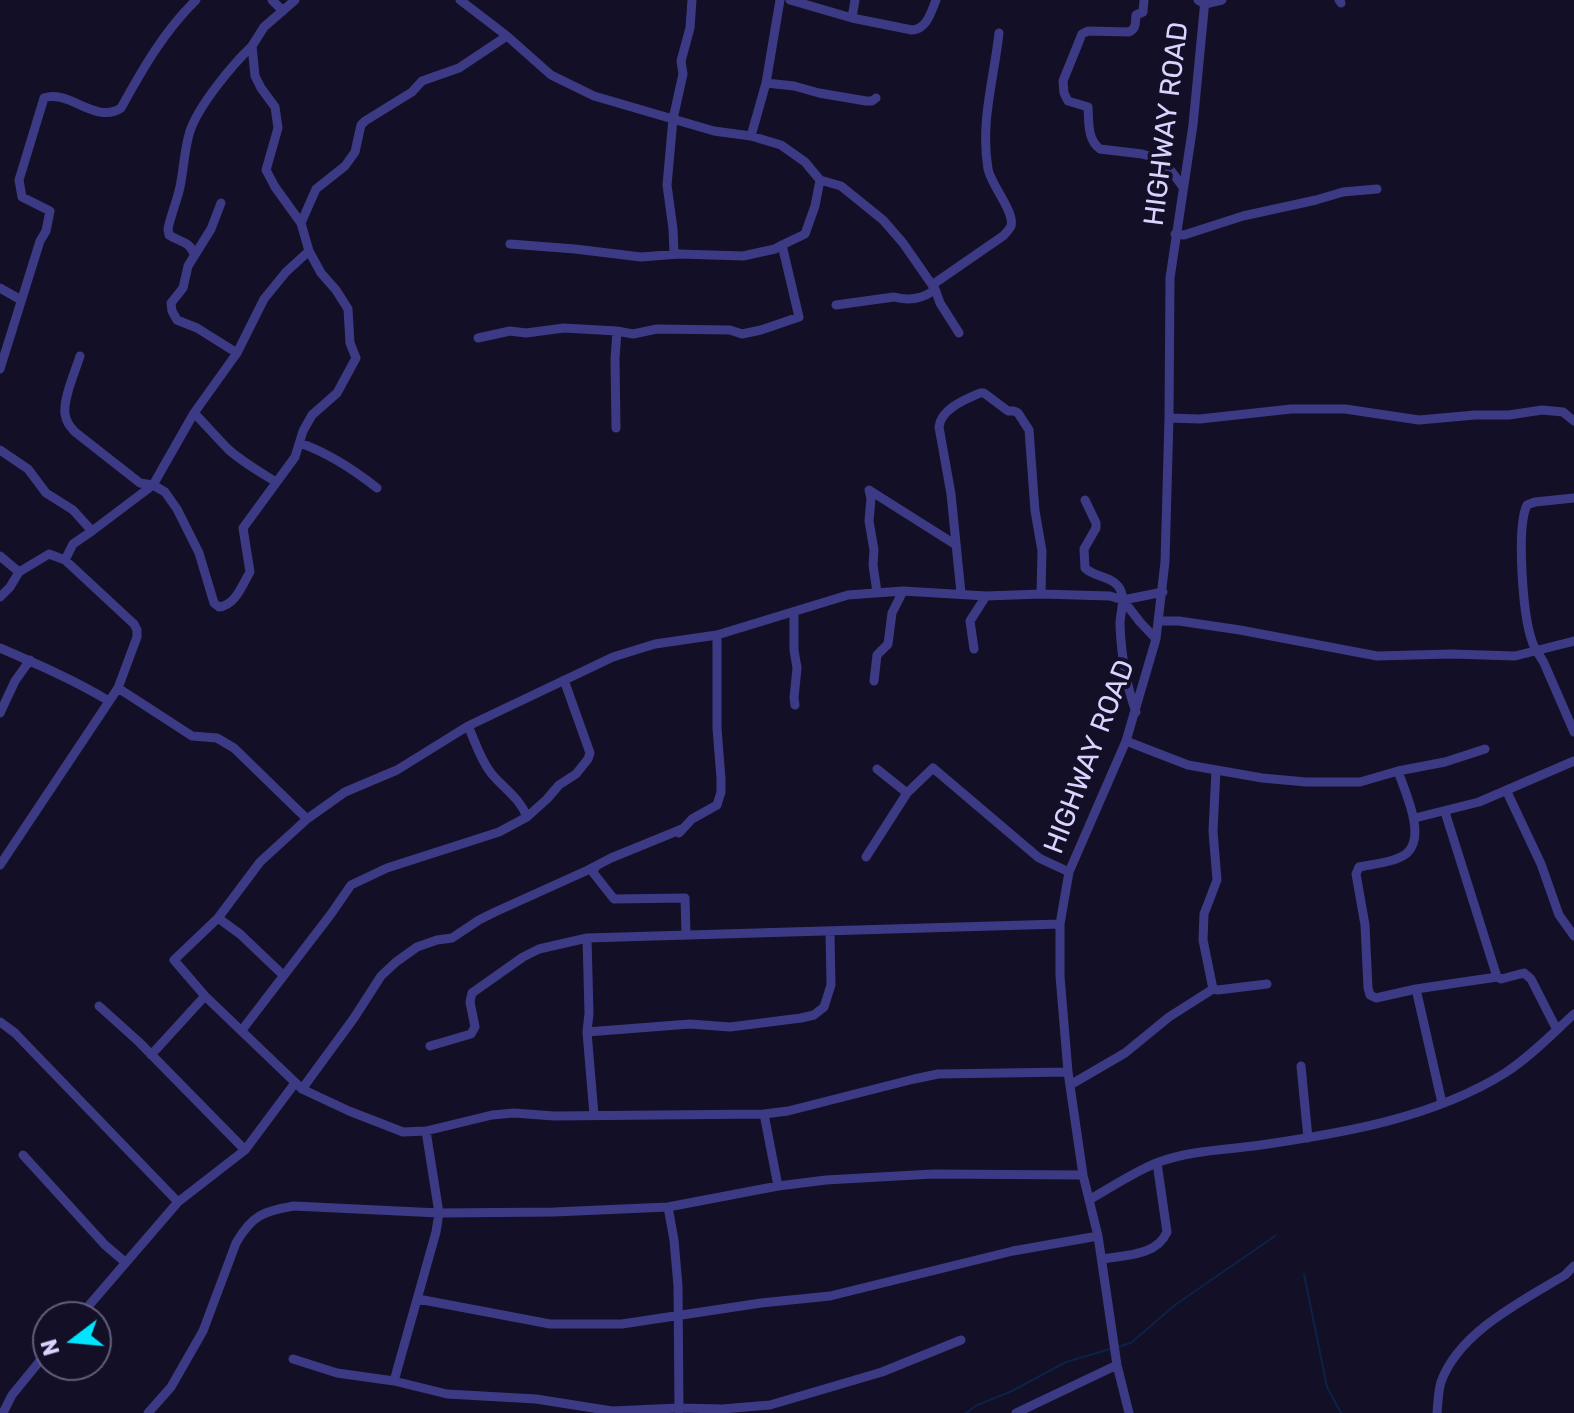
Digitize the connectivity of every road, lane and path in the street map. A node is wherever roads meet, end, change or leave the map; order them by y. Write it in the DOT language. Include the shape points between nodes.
graph roads {
  1 [pos="196,0"];
  2 [pos="272,0"];
  3 [pos="295,0"];
  4 [pos="460,0"];
  5 [pos="692,0"];
  6 [pos="780,0"];
  7 [pos="790,0"];
  8 [pos="855,0"];
  9 [pos="936,0"];
  10 [pos="1144,0"];
  11 [pos="1222,0"];
  12 [pos="1203,1"];
  13 [pos="283,11"];
  14 [pos="852,18"];
  15 [pos="999,33"];
  16 [pos="507,36"];
  17 [pos="252,46"];
  18 [pos="766,83"];
  19 [pos="876,98"];
  20 [pos="673,119"];
  21 [pos="751,136"];
  22 [pos="820,180"];
  23 [pos="1183,187"];
  24 [pos="1377,189"];
  25 [pos="221,203"];
  26 [pos="301,223"];
  27 [pos="1175,234"];
  28 [pos="510,244"];
  29 [pos="782,245"];
  30 [pos="309,251"];
  31 [pos="194,254"];
  32 [pos="674,254"];
  33 [pos="934,287"];
  34 [pos="0,288"];
  35 [pos="21,300"];
  36 [pos="836,305"];
  37 [pos="617,331"];
  38 [pos="959,333"];
  39 [pos="478,338"];
  40 [pos="237,353"];
  41 [pos="80,356"];
  42 [pos="0,369"];
  43 [pos="194,413"];
  44 [pos="1169,418"];
  45 [pos="1574,421"];
  46 [pos="616,428"];
  47 [pos="300,443"];
  48 [pos="0,450"];
  49 [pos="276,482"];
  50 [pos="153,485"];
  51 [pos="377,488"];
  52 [pos="1574,498"];
  53 [pos="1085,500"];
  54 [pos="92,531"];
  55 [pos="956,545"];
  56 [pos="0,556"];
  57 [pos="65,560"];
  58 [pos="19,572"];
  59 [pos="903,591"];
  60 [pos="877,592"];
  61 [pos="1163,592"];
  62 [pos="961,593"];
  63 [pos="1041,594"];
  64 [pos="986,596"];
  65 [pos="0,597"];
  66 [pos="1123,600"];
  67 [pos="794,612"];
  68 [pos="1159,621"];
  69 [pos="717,635"];
  70 [pos="1156,639"];
  71 [pos="1574,641"];
  72 [pos="0,648"];
  73 [pos="974,649"];
  74 [pos="1536,651"];
  75 [pos="30,660"];
  76 [pos="564,680"];
  77 [pos="874,681"];
  78 [pos="118,688"];
  79 [pos="109,701"];
  80 [pos="795,705"];
  81 [pos="1136,712"];
  82 [pos="0,713"];
  83 [pos="468,726"];
  84 [pos="1574,732"];
  85 [pos="1126,741"];
  86 [pos="1485,749"];
  87 [pos="1574,761"];
  88 [pos="877,769"];
  89 [pos="1216,770"];
  90 [pos="1398,771"];
  91 [pos="1507,792"];
  92 [pos="907,793"];
  93 [pos="1445,812"];
  94 [pos="527,817"];
  95 [pos="1415,818"];
  96 [pos="307,819"];
  97 [pos="682,829"];
  98 [pos="866,857"];
  99 [pos="0,865"];
  100 [pos="1069,872"];
  101 [pos="218,918"];
  102 [pos="1060,924"];
  103 [pos="830,932"];
  104 [pos="686,934"];
  105 [pos="1574,936"];
  106 [pos="587,938"];
  107 [pos="283,975"];
  108 [pos="1497,977"];
  109 [pos="1267,984"];
  110 [pos="1213,989"];
  111 [pos="1416,989"];
  112 [pos="205,996"];
  113 [pos="99,1006"];
  114 [pos="1574,1014"];
  115 [pos="0,1022"];
  116 [pos="242,1030"];
  117 [pos="1557,1030"];
  118 [pos="587,1032"];
  119 [pos="430,1046"];
  120 [pos="151,1055"];
  121 [pos="1301,1066"];
  122 [pos="1068,1072"];
  123 [pos="1070,1085"];
  124 [pos="298,1086"];
  125 [pos="1442,1103"];
  126 [pos="764,1114"];
  127 [pos="594,1115"];
  128 [pos="426,1131"];
  129 [pos="1308,1138"];
  130 [pos="245,1150"];
  131 [pos="23,1155"];
  132 [pos="1157,1163"];
  133 [pos="1083,1175"];
  134 [pos="778,1186"];
  135 [pos="1089,1200"];
  136 [pos="178,1202"];
  137 [pos="668,1207"];
  138 [pos="439,1213"];
  139 [pos="1098,1236"];
  140 [pos="1102,1259"];
  141 [pos="125,1262"];
  142 [pos="1574,1266"];
  143 [pos="418,1299"];
  144 [pos="92,1301"];
  145 [pos="677,1316"];
  146 [pos="961,1340"];
  147 [pos="293,1359"];
  148 [pos="1117,1363"];
  149 [pos="32,1371"];
  150 [pos="394,1381"];
  151 [pos="679,1410"];
  152 [pos="3,1413"];
  153 [pos="148,1413"];
  154 [pos="1016,1413"];
  155 [pos="1129,1413"];
  156 [pos="1437,1413"];
  1 -- 35 [label="street" via="162,39 115,112 44,98 19,180 22,197 50,211"];
  2 -- 13 [label="street"];
  3 -- 13 [label="street"];
  4 -- 16 [label="street"];
  5 -- 20 [label="street"];
  6 -- 18 [label="street"];
  7 -- 14 [label="street"];
  8 -- 14 [label="street"];
  9 -- 14 [label="street" via="918,29"];
  10 -- 23 [label="street" via="1133,30 1082,34 1063,81 1064,93 1068,101 1088,107 1095,146 1163,160"];
  11 -- 12 [label="street"];
  12 -- 23 [label="street, HIGHWAY ROAD"];
  13 -- 17 [label="street"];
  15 -- 33 [label="street" via="986,147 992,184 1011,225"];
  16 -- 20 [label="street" via="551,75 594,96"];
  16 -- 26 [label="street" via="459,68 422,81 365,121 355,152 316,189"];
  17 -- 26 [label="street" via="255,76 275,107 278,128 266,170"];
  17 -- 31 [label="street" via="209,97 189,134 168,229"];
  18 -- 19 [label="street" via="866,101"];
  18 -- 21 [label="street"];
  20 -- 21 [label="street"];
  20 -- 32 [label="street" via="667,185"];
  21 -- 22 [label="street" via="781,145"];
  22 -- 29 [label="street" via="805,234"];
  22 -- 33 [label="street" via="841,186 883,220"];
  23 -- 27 [label="street, HIGHWAY ROAD"];
  24 -- 27 [label="street" via="1343,192"];
  25 -- 31 [label="street"];
  26 -- 30 [label="street"];
  27 -- 44 [label="street, HIGHWAY ROAD" via="1169,290"];
  28 -- 32 [label="street" via="641,257"];
  29 -- 32 [label="street" via="743,256"];
  29 -- 37 [label="street" via="799,317 742,334"];
  30 -- 40 [label="street" via="264,299"];
  30 -- 47 [label="street" via="348,309 356,358 337,393 312,415"];
  31 -- 40 [label="street" via="172,311 177,320"];
  33 -- 36 [label="street" via="918,298"];
  33 -- 38 [label="street"];
  34 -- 35 [label="street"];
  35 -- 42 [label="street"];
  37 -- 39 [label="street" via="564,328"];
  37 -- 46 [label="street"];
  40 -- 43 [label="street"];
  41 -- 50 [label="street" via="66,401 68,424 140,483"];
  43 -- 49 [label="street" via="248,466"];
  43 -- 50 [label="street"];
  44 -- 45 [label="street" via="1345,409 1419,420 1542,410 1563,412"];
  44 -- 61 [label="street, HIGHWAY ROAD"];
  47 -- 49 [label="street"];
  47 -- 51 [label="street"];
  48 -- 54 [label="street" via="28,469 46,493 73,510"];
  49 -- 50 [label="street" via="243,528 250,572 225,607 212,598 199,553 177,509"];
  50 -- 54 [label="street"];
  52 -- 74 [label="street" via="1535,502 1523,513 1524,599"];
  53 -- 66 [label="street" via="1096,528 1084,549 1085,568 1116,584"];
  54 -- 57 [label="street" via="73,544"];
  55 -- 60 [label="street" via="869,490"];
  55 -- 62 [label="street"];
  55 -- 63 [label="street" via="940,418 984,393 1018,413 1029,430 1042,551"];
  56 -- 58 [label="street"];
  57 -- 58 [label="street" via="49,554"];
  57 -- 78 [label="street" via="137,630"];
  58 -- 65 [label="street"];
  59 -- 60 [label="street"];
  59 -- 62 [label="street"];
  59 -- 77 [label="street" via="892,613 888,644 877,655"];
  60 -- 67 [label="street"];
  61 -- 66 [label="street"];
  61 -- 68 [label="street, HIGHWAY ROAD"];
  62 -- 64 [label="street"];
  63 -- 64 [label="street"];
  63 -- 66 [label="street"];
  64 -- 73 [label="street" via="970,621"];
  66 -- 70 [label="street"];
  66 -- 81 [label="street" via="1120,622 1128,690"];
  67 -- 69 [label="street"];
  67 -- 80 [label="street"];
  68 -- 70 [label="street, HIGHWAY ROAD"];
  68 -- 74 [label="street" via="1377,656 1515,656"];
  69 -- 76 [label="street" via="655,644"];
  69 -- 97 [label="street" via="721,792 717,805"];
  70 -- 81 [label="street, HIGHWAY ROAD"];
  71 -- 74 [label="street"];
  72 -- 75 [label="street"];
  74 -- 84 [label="street"];
  75 -- 79 [label="street"];
  75 -- 82 [label="street"];
  76 -- 83 [label="street"];
  76 -- 94 [label="street" via="590,753 576,774"];
  78 -- 79 [label="street"];
  78 -- 96 [label="street" via="192,736 217,738 234,748"];
  79 -- 99 [label="street"];
  81 -- 85 [label="street, HIGHWAY ROAD"];
  83 -- 94 [label="street" via="490,772 524,807"];
  83 -- 96 [label="street" via="397,770 345,792"];
  85 -- 89 [label="street"];
  85 -- 100 [label="street, HIGHWAY ROAD"];
  86 -- 90 [label="street"];
  87 -- 91 [label="street"];
  88 -- 92 [label="street"];
  89 -- 90 [label="street" via="1306,782 1360,782"];
  89 -- 110 [label="street" via="1217,880 1204,914 1203,940"];
  90 -- 95 [label="street"];
  91 -- 93 [label="street"];
  91 -- 105 [label="street" via="1559,915"];
  92 -- 98 [label="street"];
  92 -- 100 [label="street" via="936,769 1039,858"];
  93 -- 95 [label="street"];
  93 -- 108 [label="street"];
  94 -- 107 [label="street" via="351,885"];
  95 -- 111 [label="street" via="1409,851 1359,867 1356,874 1370,995"];
  96 -- 101 [label="street" via="260,862"];
  97 -- 104 [label="street" via="591,870 614,899 685,898"];
  97 -- 124 [label="street" via="495,912 452,938 417,947 381,976"];
  100 -- 102 [label="street, HIGHWAY ROAD"];
  101 -- 107 [label="street"];
  101 -- 112 [label="street" via="174,960"];
  102 -- 103 [label="street"];
  102 -- 122 [label="street, HIGHWAY ROAD"];
  103 -- 104 [label="street"];
  103 -- 118 [label="street" via="831,985 824,1007 814,1015 730,1027 690,1024"];
  104 -- 106 [label="street"];
  106 -- 118 [label="street"];
  106 -- 119 [label="street" via="539,949 503,970 470,997 474,1031"];
  107 -- 116 [label="street"];
  108 -- 111 [label="street"];
  108 -- 117 [label="street" via="1527,974"];
  109 -- 110 [label="street"];
  110 -- 123 [label="street" via="1125,1053"];
  111 -- 125 [label="street"];
  112 -- 116 [label="street"];
  112 -- 120 [label="street"];
  113 -- 120 [label="street"];
  114 -- 117 [label="street"];
  115 -- 136 [label="street"];
  116 -- 124 [label="street"];
  117 -- 125 [label="street" via="1507,1072"];
  118 -- 127 [label="street"];
  120 -- 130 [label="street"];
  121 -- 129 [label="street"];
  122 -- 123 [label="street, HIGHWAY ROAD"];
  122 -- 126 [label="street" via="938,1074"];
  123 -- 133 [label="street, HIGHWAY ROAD"];
  124 -- 128 [label="street" via="403,1132"];
  124 -- 130 [label="street"];
  125 -- 129 [label="street" via="1378,1124"];
  126 -- 127 [label="street"];
  126 -- 134 [label="street"];
  127 -- 128 [label="street" via="492,1115"];
  128 -- 138 [label="street"];
  129 -- 132 [label="street" via="1190,1153"];
  130 -- 136 [label="street"];
  131 -- 141 [label="street"];
  132 -- 135 [label="street"];
  132 -- 140 [label="street" via="1167,1232 1163,1241 1154,1248"];
  133 -- 134 [label="street" via="933,1174"];
  133 -- 135 [label="street, HIGHWAY ROAD"];
  134 -- 137 [label="street"];
  135 -- 139 [label="street, HIGHWAY ROAD"];
  136 -- 141 [label="street"];
  137 -- 138 [label="street"];
  137 -- 145 [label="street"];
  138 -- 143 [label="street"];
  138 -- 153 [label="street" via="294,1206 251,1220 236,1243 203,1331 171,1387"];
  139 -- 140 [label="street, HIGHWAY ROAD"];
  139 -- 145 [label="street" via="830,1296"];
  140 -- 148 [label="street, HIGHWAY ROAD"];
  141 -- 144 [label="street"];
  142 -- 156 [label="street" via="1484,1325 1450,1363 1440,1385"];
  143 -- 145 [label="street" via="550,1324 622,1324"];
  143 -- 150 [label="street"];
  145 -- 151 [label="street"];
  146 -- 151 [label="street" via="882,1372 770,1405"];
  147 -- 150 [label="street" via="337,1373"];
  148 -- 154 [label="street"];
  148 -- 155 [label="street, HIGHWAY ROAD"];
  149 -- 152 [label="street"];
  150 -- 151 [label="street" via="447,1394 536,1399 612,1411"];
}
